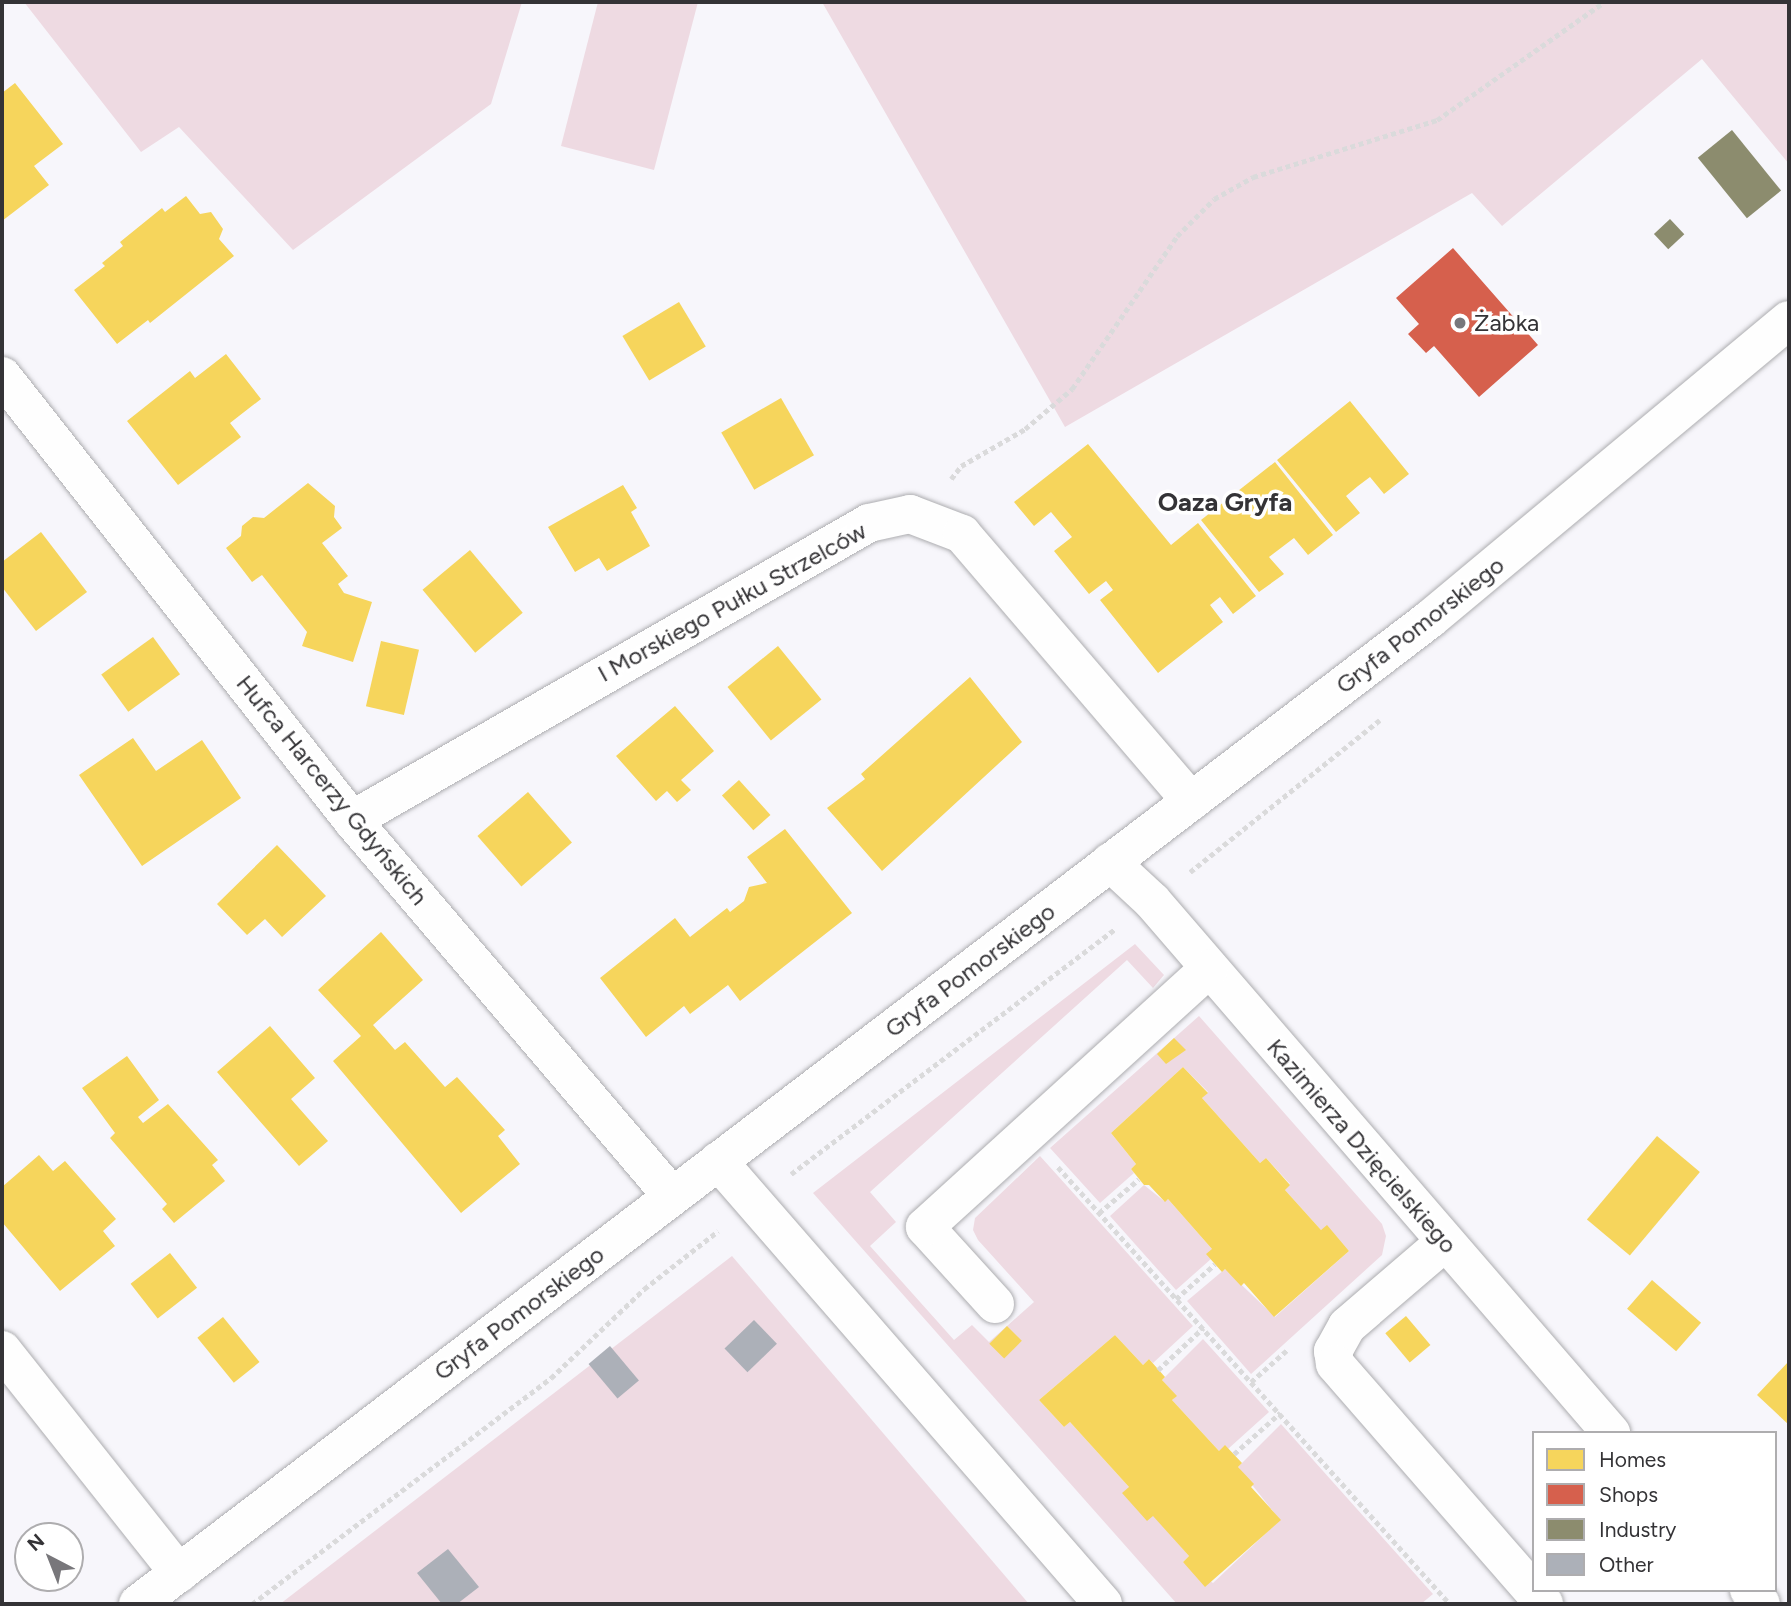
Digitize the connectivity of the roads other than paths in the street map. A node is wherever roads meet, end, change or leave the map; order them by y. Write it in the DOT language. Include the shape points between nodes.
graph roads {
  1 [pos="1789,320"];
  2 [pos="2,376"];
  3 [pos="1191,801"];
  4 [pos="352,820"];
  5 [pos="1110,862"];
  6 [pos="1209,969"];
  7 [pos="718,1161"];
  8 [pos="672,1196"];
  9 [pos="1445,1242"];
  10 [pos="995,1304"];
  11 [pos="2,1350"];
  12 [pos="1609,1431"];
  13 [pos="179,1573"];
  14 [pos="1532,1590"];
  15 [pos="138,1604"];
  16 [pos="1103,1604"];
  1 -- 3 [label="street, Gryfa Pomorskiego" via="1543,528"];
  2 -- 4 [label="street, Hufca Harcerzy Gdyńskich"];
  3 -- 4 [label="street, I Morskiego Pułku Strzelców" via="962,534 911,514 869,523"];
  3 -- 5 [label="street, Gryfa Pomorskiego"];
  4 -- 8 [label="street, Hufca Harcerzy Gdyńskich"];
  5 -- 6 [label="street, Kazimierza Dzięcielskiego" via="1152,901"];
  5 -- 7 [label="street, Gryfa Pomorskiego"];
  6 -- 9 [label="street, Kazimierza Dzięcielskiego"];
  6 -- 10 [label="street" via="925,1227"];
  7 -- 8 [label="street, Gryfa Pomorskiego"];
  7 -- 16 [label="street"];
  8 -- 13 [label="street, Gryfa Pomorskiego"];
  9 -- 12 [label="street, Kazimierza Dzięcielskiego"];
  9 -- 14 [label="street" via="1347,1326 1333,1351 1335,1364"];
  11 -- 13 [label="street"];
  13 -- 15 [label="street, Gryfa Pomorskiego"];
}
